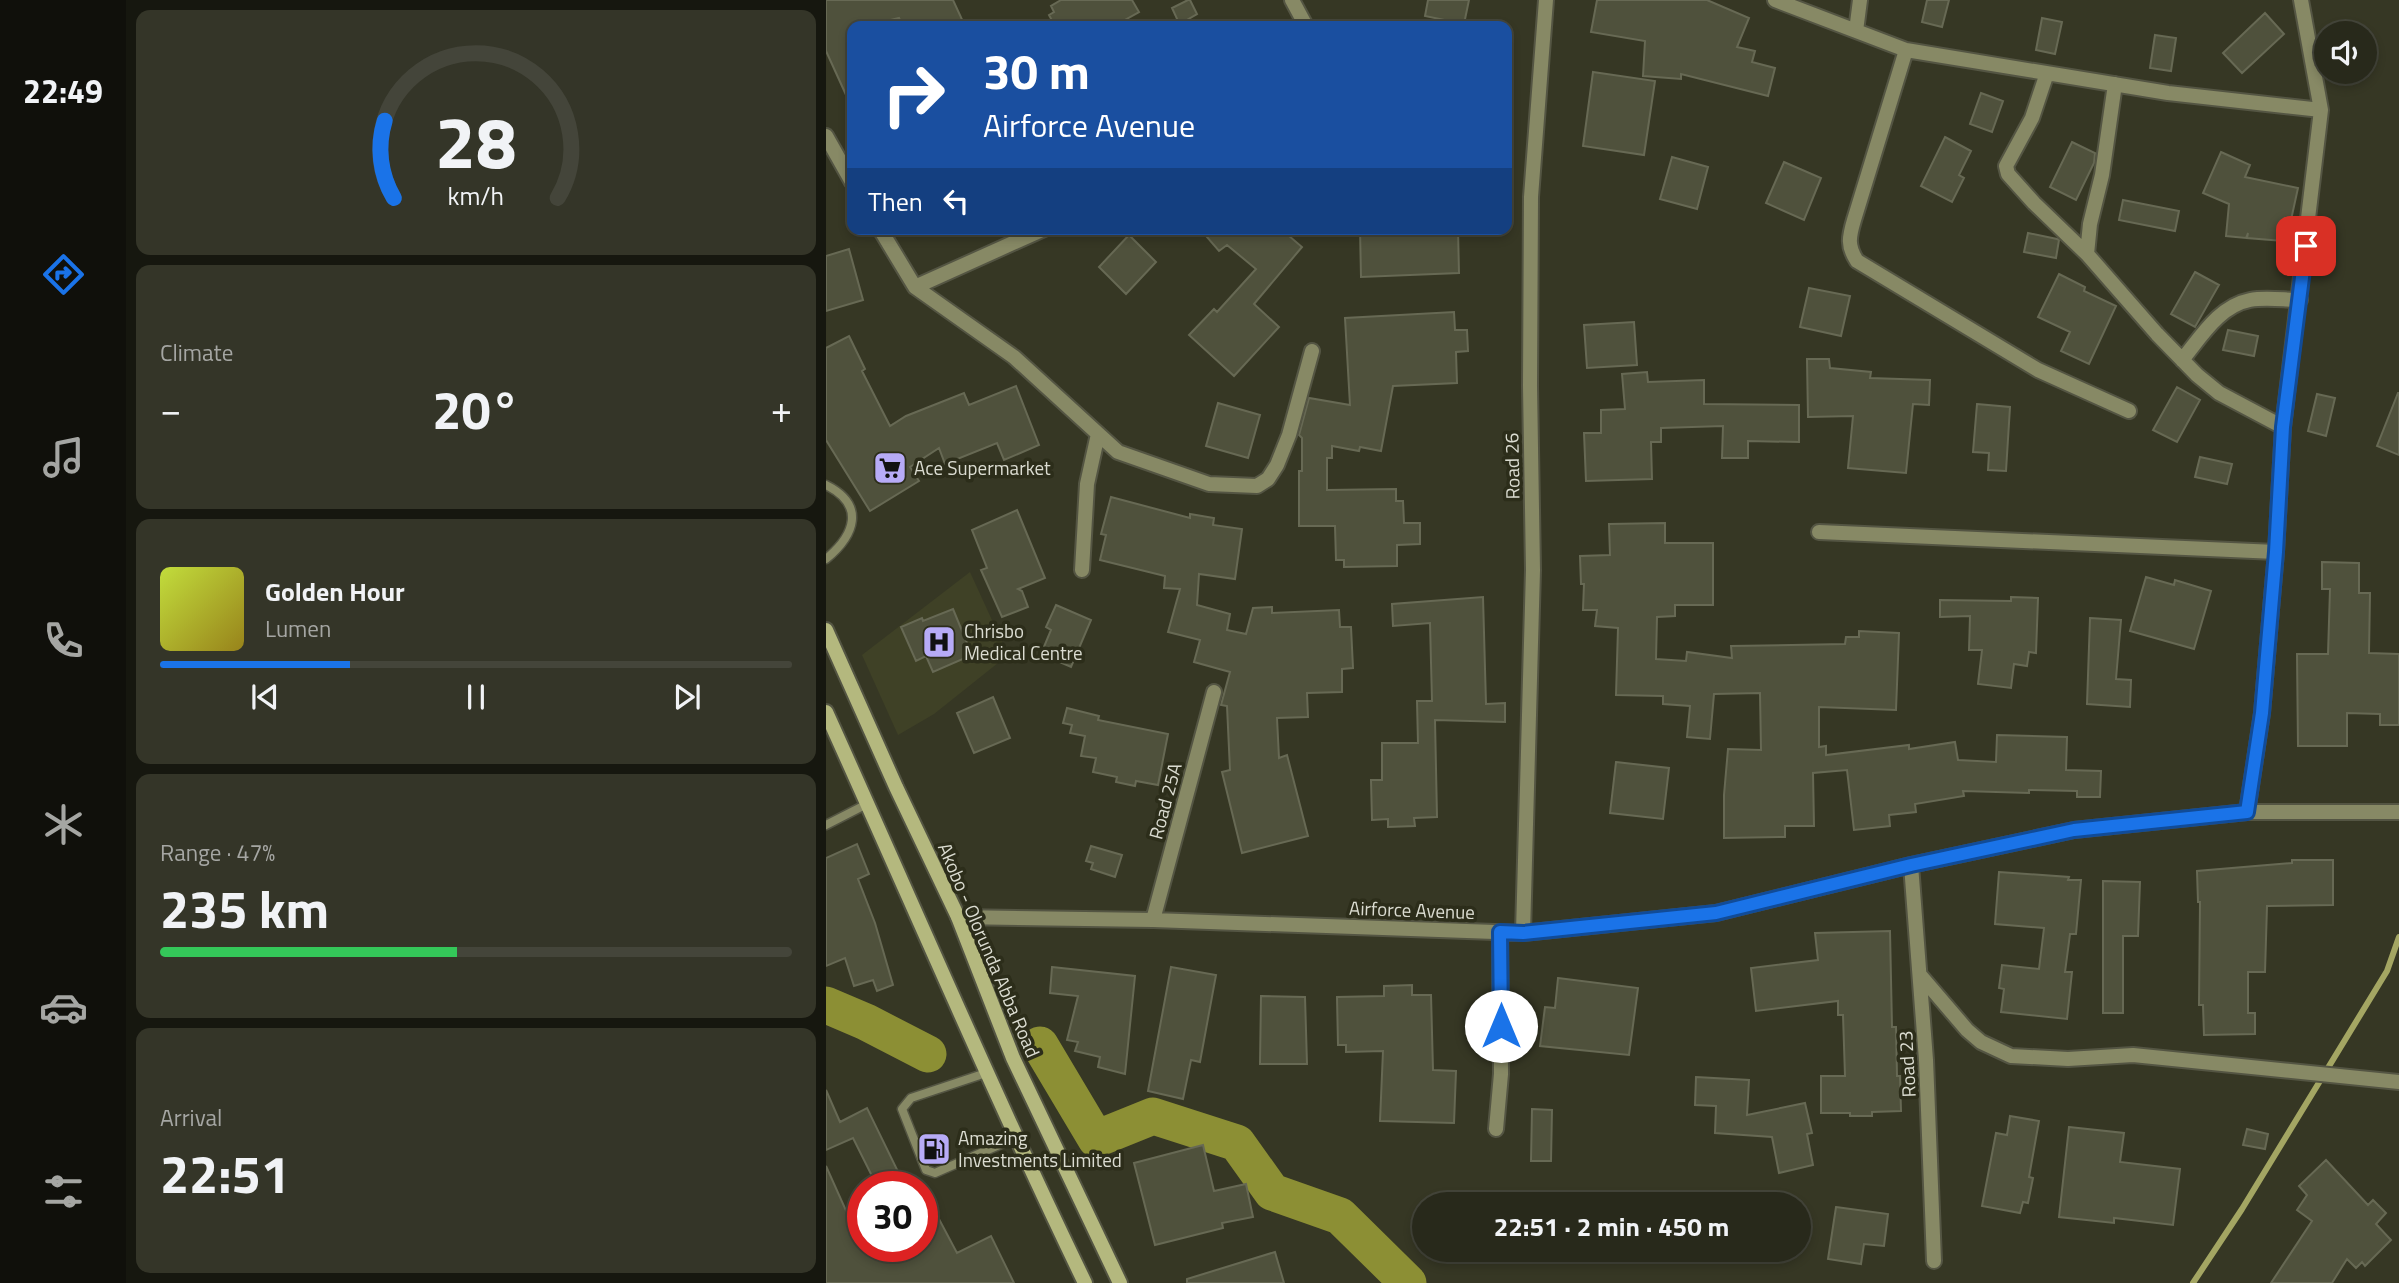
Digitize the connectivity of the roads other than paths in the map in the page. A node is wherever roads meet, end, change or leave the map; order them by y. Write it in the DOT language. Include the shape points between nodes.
graph roads {
  1 [pos="1293,0"];
  2 [pos="1546,0"];
  3 [pos="1775,0"];
  4 [pos="1860,0"];
  5 [pos="2301,0"];
  6 [pos="1304,21"];
  7 [pos="1856,31"];
  8 [pos="1906,50"];
  9 [pos="2047,73"];
  10 [pos="2115,84"];
  11 [pos="2321,110"];
  12 [pos="827,140"];
  13 [pos="847,174"];
  14 [pos="884,235"];
  15 [pos="1031,235"];
  16 [pos="2087,254"];
  17 [pos="915,288"];
  18 [pos="2300,300"];
  19 [pos="1312,351"];
  20 [pos="2182,360"];
  21 [pos="2129,411"];
  22 [pos="2283,427"];
  23 [pos="1098,434"];
  24 [pos="826,485"];
  25 [pos="1819,532"];
  26 [pos="2276,552"];
  27 [pos="826,559"];
  28 [pos="1082,570"];
  29 [pos="826,629"];
  30 [pos="1214,692"];
  31 [pos="826,712"];
  32 [pos="867,804"];
  33 [pos="2247,812"];
  34 [pos="2399,812"];
  35 [pos="826,825"];
  36 [pos="1911,865"];
  37 [pos="958,917"];
  38 [pos="1153,920"];
  39 [pos="1500,932"];
  40 [pos="1523,933"];
  41 [pos="1920,975"];
  42 [pos="985,1069"];
  43 [pos="2399,1082"];
  44 [pos="1496,1129"];
  45 [pos="1014,1138"];
  46 [pos="1934,1261"];
  47 [pos="1085,1283"];
  48 [pos="1120,1283"];
  1 -- 6 [label="street"];
  2 -- 40 [label="street, Road 26" via="1531,197 1533,570"];
  3 -- 7 [label="street"];
  4 -- 7 [label="street"];
  5 -- 11 [label="street"];
  7 -- 8 [label="street"];
  8 -- 9 [label="street"];
  8 -- 21 [label="street" via="1848,241 1857,261 2038,370"];
  9 -- 10 [label="street"];
  9 -- 16 [label="street" via="2032,118 2006,166 2034,204"];
  10 -- 11 [label="street"];
  10 -- 16 [label="street"];
  11 -- 18 [label="street"];
  12 -- 13 [label="street"];
  14 -- 17 [label="street"];
  15 -- 17 [label="street"];
  16 -- 20 [label="street"];
  17 -- 23 [label="street" via="1014,357"];
  18 -- 20 [label="street" via="2250,300 2227,309"];
  18 -- 22 [label="street"];
  19 -- 23 [label="street" via="1281,455 1268,479 1257,486 1209,484 1118,452"];
  20 -- 22 [label="street" via="2219,393"];
  22 -- 26 [label="street"];
  23 -- 28 [label="street" via="1087,484"];
  24 -- 27 [label="lane" via="848,502 853,517 842,546"];
  25 -- 26 [label="street"];
  26 -- 33 [label="street" via="2262,713"];
  29 -- 37 [label="main road, Akobo - Olorunda Abba Road"];
  30 -- 38 [label="street, Road 25A"];
  31 -- 32 [label="main road"];
  32 -- 35 [label="lane"];
  32 -- 42 [label="main road"];
  33 -- 34 [label="street, Airforce Avenue"];
  33 -- 36 [label="street, Airforce Avenue" via="2074,830"];
  36 -- 40 [label="street, Airforce Avenue" via="1716,913"];
  36 -- 41 [label="street, Road 23"];
  37 -- 38 [label="street, Airforce Avenue"];
  37 -- 48 [label="main road, Akobo - Olorunda Abba Road" via="1013,1058"];
  38 -- 39 [label="street, Airforce Avenue"];
  39 -- 40 [label="street, Airforce Avenue"];
  39 -- 44 [label="street" via="1501,1074"];
  41 -- 43 [label="street" via="1967,1030 2011,1056 2133,1055"];
  41 -- 46 [label="street, Road 23"];
  42 -- 45 [label="main road"];
  42 -- 45 [label="lane" via="911,1098 902,1109 926,1170 935,1173"];
  45 -- 47 [label="main road"];
}
